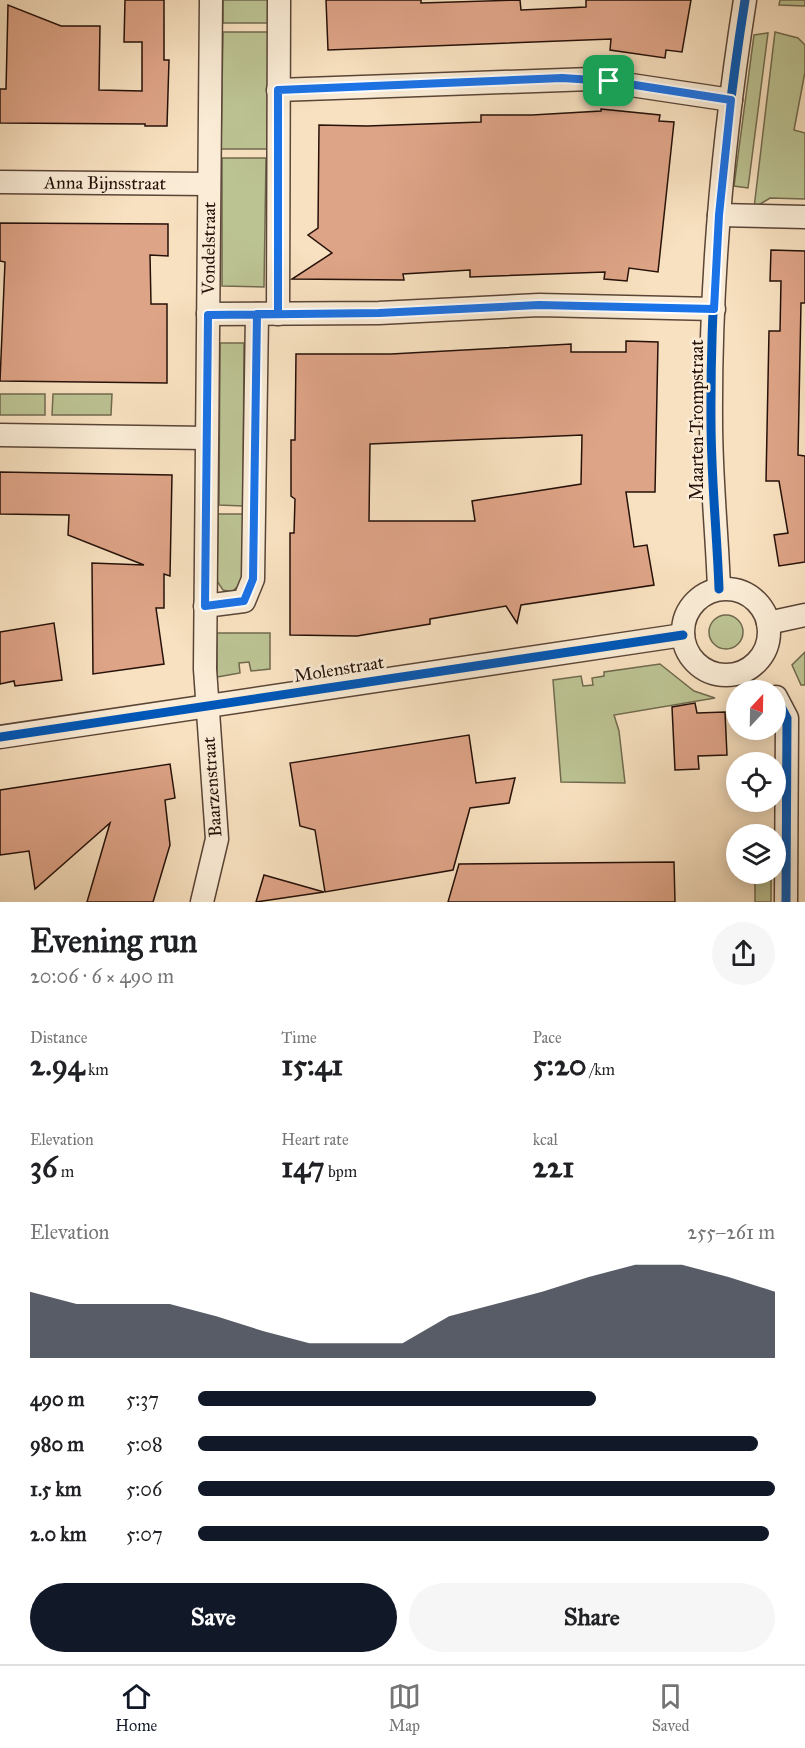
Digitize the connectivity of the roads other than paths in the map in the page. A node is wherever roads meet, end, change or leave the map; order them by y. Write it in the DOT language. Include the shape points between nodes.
graph roads {
  1 [pos="211,0"];
  2 [pos="279,0"];
  3 [pos="745,0"];
  4 [pos="278,90"];
  5 [pos="731,100"];
  6 [pos="0,182"];
  7 [pos="209,184"];
  8 [pos="719,215"];
  9 [pos="805,217"];
  10 [pos="714,309"];
  11 [pos="267,314"];
  12 [pos="208,315"];
  13 [pos="0,435"];
  14 [pos="207,438"];
  15 [pos="718,589"];
  16 [pos="205,606"];
  17 [pos="805,615"];
  18 [pos="768,623"];
  19 [pos="683,635"];
  20 [pos="752,666"];
  21 [pos="762,680"];
  22 [pos="207,705"];
  23 [pos="786,716"];
  24 [pos="0,737"];
  25 [pos="202,902"];
  26 [pos="786,902"];
  1 -- 7 [label="street, Vondelstraat"];
  2 -- 4 [label="street"];
  3 -- 5 [label="street, Maarten Trompstraat"];
  4 -- 5 [label="street" via="582,79"];
  4 -- 11 [label="street"];
  5 -- 8 [label="street, Maarten Trompstraat"];
  6 -- 7 [label="street, Anna Bijnsstraat"];
  7 -- 12 [label="street, Vondelstraat"];
  8 -- 9 [label="street"];
  8 -- 10 [label="street, Maarten Trompstraat"];
  10 -- 11 [label="street" via="539,305"];
  10 -- 15 [label="street, Maarten Trompstraat" via="712,470"];
  11 -- 12 [label="street"];
  11 -- 16 [label="street" via="253,579 244,601"];
  12 -- 14 [label="street, Vondelstraat"];
  13 -- 14 [label="street"];
  14 -- 16 [label="street, Vondelstraat"];
  15 -- 18 [label="street" via="744,593 764,612"];
  15 -- 19 [label="street" via="694,602 685,618"];
  16 -- 22 [label="street, Vondelstraat"];
  17 -- 18 [label="street"];
  18 -- 20 [label="street" via="765,650"];
  19 -- 20 [label="street" via="687,651 707,670 735,674"];
  19 -- 22 [label="street, Molenstraat"];
  20 -- 21 [label="street"];
  22 -- 24 [label="street, Molenstraat"];
  22 -- 25 [label="street, Baarzenstraat" via="217,839"];
  23 -- 26 [label="street"];
}
